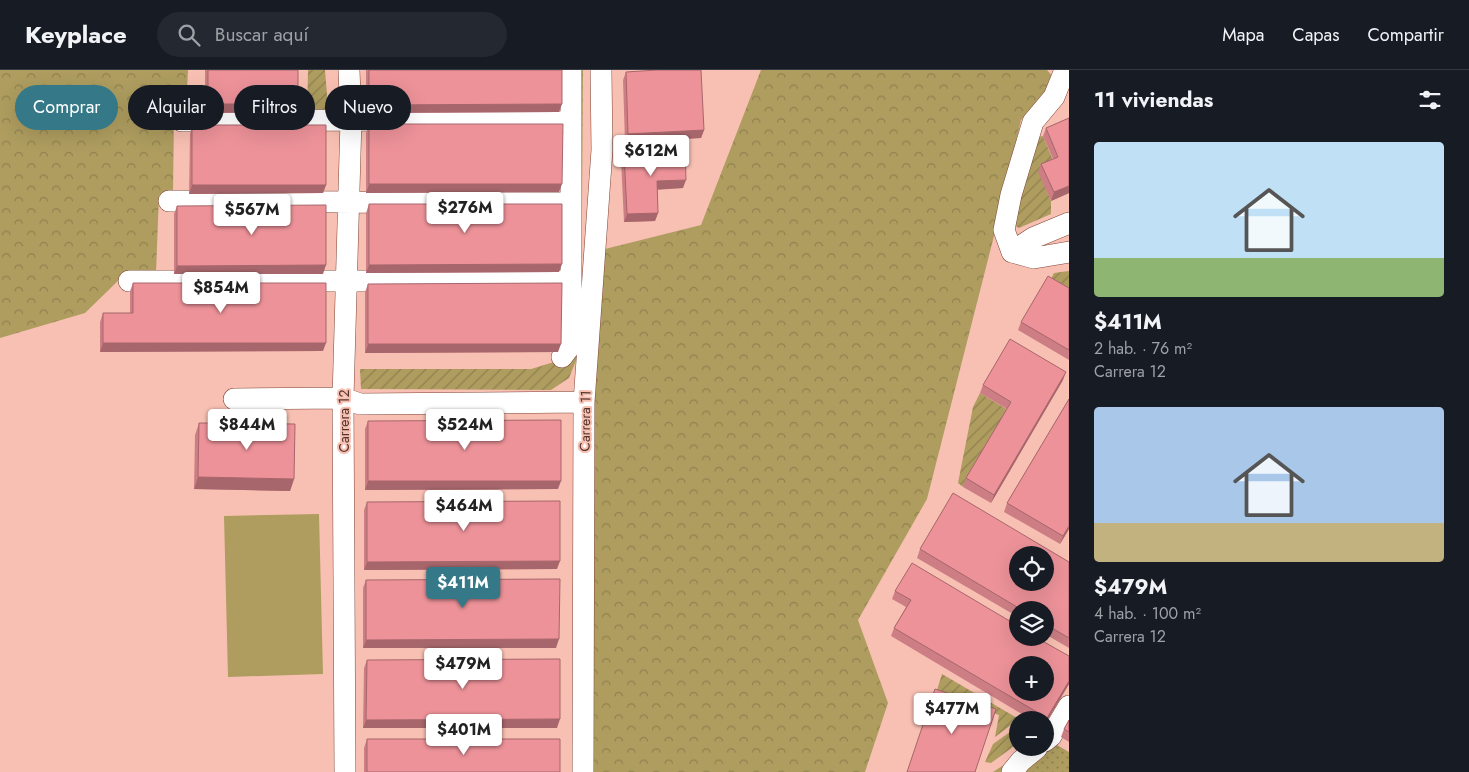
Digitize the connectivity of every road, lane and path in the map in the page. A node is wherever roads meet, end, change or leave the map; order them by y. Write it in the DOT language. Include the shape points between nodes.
graph roads {
  1 [pos="349,70"];
  2 [pos="571,70"];
  3 [pos="601,70"];
  4 [pos="1065,70"];
  5 [pos="350,85"];
  6 [pos="325,120"];
  7 [pos="224,121"];
  8 [pos="411,121"];
  9 [pos="571,122"];
  10 [pos="352,130"];
  11 [pos="169,201"];
  12 [pos="349,202"];
  13 [pos="571,203"];
  14 [pos="1069,224"];
  15 [pos="1012,252"];
  16 [pos="1069,252"];
  17 [pos="129,281"];
  18 [pos="571,281"];
  19 [pos="347,282"];
  20 [pos="562,356"];
  21 [pos="344,398"];
  22 [pos="234,399"];
  23 [pos="584,402"];
  24 [pos="1069,706"];
  25 [pos="1054,731"];
  26 [pos="1027,756"];
  27 [pos="345,772"];
  28 [pos="583,772"];
  29 [pos="1012,772"];
  1 -- 5 [label="street, Carrera 12"];
  2 -- 9 [label="street"];
  3 -- 23 [label="street, Carrera 11" via="602,150"];
  4 -- 15 [label="street" via="1054,97 1033,122 1014,186 1004,230"];
  6 -- 7 [label="street"];
  8 -- 9 [label="street"];
  9 -- 13 [label="street"];
  10 -- 12 [label="street, Carrera 12"];
  11 -- 12 [label="street"];
  12 -- 13 [label="street"];
  12 -- 19 [label="street, Carrera 12"];
  13 -- 18 [label="street"];
  14 -- 15 [label="street" via="1033,238"];
  15 -- 16 [label="street" via="1034,258"];
  17 -- 19 [label="street"];
  18 -- 19 [label="street"];
  18 -- 20 [label="street" via="571,345"];
  19 -- 21 [label="street, Carrera 12"];
  21 -- 22 [label="street"];
  21 -- 23 [label="street" via="360,404"];
  21 -- 27 [label="street, Carrera 12"];
  23 -- 28 [label="street, Carrera 11"];
  24 -- 25 [label="street"];
  26 -- 29 [label="street"];
}
